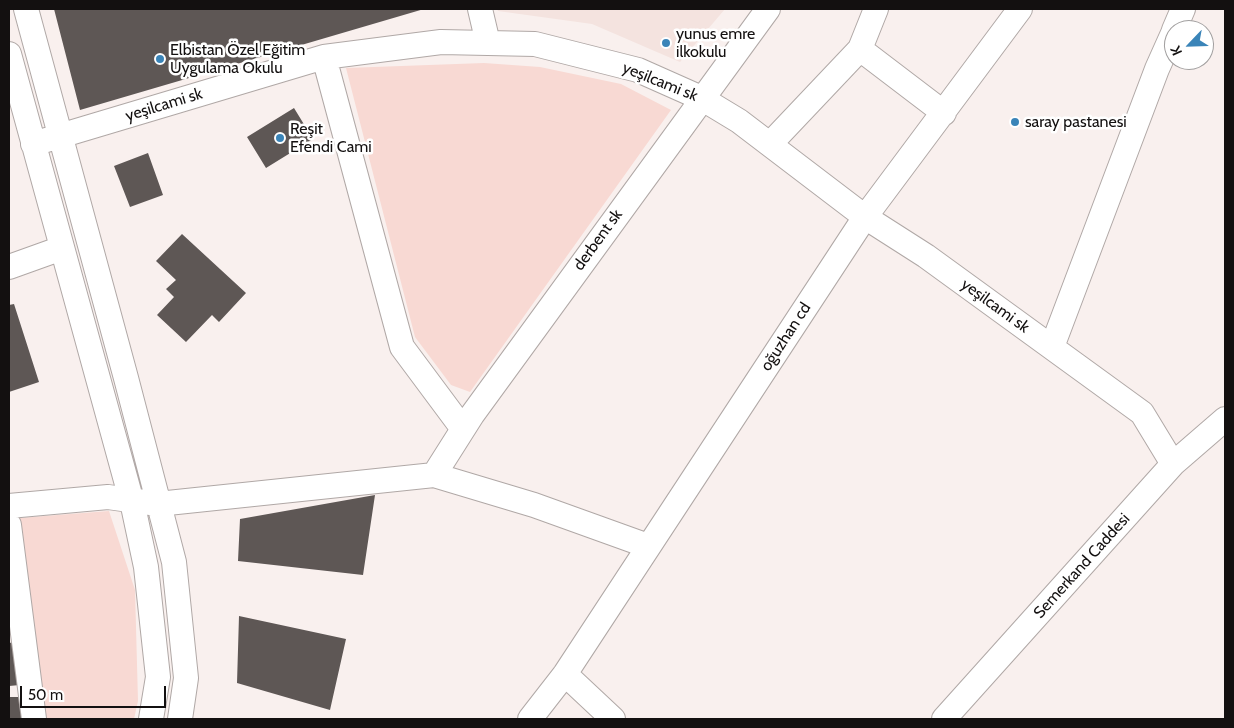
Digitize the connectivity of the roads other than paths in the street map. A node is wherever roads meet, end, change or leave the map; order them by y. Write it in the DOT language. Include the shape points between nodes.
graph roads {
  1 [pos="26,9"];
  2 [pos="480,9"];
  3 [pos="768,9"];
  4 [pos="876,9"];
  5 [pos="1020,9"];
  6 [pos="488,43"];
  7 [pos="860,49"];
  8 [pos="1164,53"];
  9 [pos="9,54"];
  10 [pos="324,57"];
  11 [pos="701,98"];
  12 [pos="944,113"];
  13 [pos="59,136"];
  14 [pos="33,144"];
  15 [pos="770,144"];
  16 [pos="865,217"];
  17 [pos="62,248"];
  18 [pos="9,266"];
  19 [pos="1052,347"];
  20 [pos="1225,419"];
  21 [pos="463,430"];
  22 [pos="1173,464"];
  23 [pos="434,475"];
  24 [pos="131,500"];
  25 [pos="158,504"];
  26 [pos="9,506"];
  27 [pos="9,525"];
  28 [pos="648,546"];
  29 [pos="565,674"];
  30 [pos="34,719"];
  31 [pos="151,719"];
  32 [pos="180,719"];
  33 [pos="530,719"];
  34 [pos="613,719"];
  35 [pos="944,719"];
  1 -- 13 [label="street"];
  2 -- 6 [label="street"];
  3 -- 11 [label="street, derbent sk"];
  4 -- 7 [label="street"];
  5 -- 12 [label="street, oğuzhan cd"];
  6 -- 10 [label="street, yeşilcami sk" via="441,42"];
  6 -- 11 [label="street, yeşilcami sk" via="535,44 638,70"];
  7 -- 12 [label="street"];
  7 -- 15 [label="street"];
  8 -- 19 [label="street"];
  9 -- 14 [label="street"];
  10 -- 13 [label="street, yeşilcami sk"];
  10 -- 21 [label="street" via="402,347"];
  11 -- 15 [label="street, yeşilcami sk"];
  11 -- 21 [label="street, derbent sk"];
  12 -- 16 [label="street, oğuzhan cd"];
  13 -- 14 [label="street, yeşilcami sk"];
  13 -- 25 [label="street"];
  14 -- 17 [label="street"];
  15 -- 16 [label="street, yeşilcami sk"];
  16 -- 19 [label="street, yeşilcami sk" via="926,256"];
  16 -- 28 [label="street, oğuzhan cd"];
  17 -- 18 [label="street"];
  17 -- 24 [label="street"];
  19 -- 22 [label="street, yeşilcami sk" via="1142,413"];
  20 -- 22 [label="street, Semerkand Caddesi"];
  21 -- 23 [label="street, derbent sk"];
  22 -- 35 [label="street, Semerkand Caddesi"];
  23 -- 25 [label="street"];
  23 -- 28 [label="street" via="534,505"];
  24 -- 25 [label="street"];
  24 -- 26 [label="street" via="108,497"];
  24 -- 31 [label="street" via="146,567 158,677"];
  25 -- 32 [label="street" via="174,562 186,678"];
  27 -- 30 [label="street"];
  28 -- 29 [label="street, oğuzhan cd"];
  29 -- 33 [label="street, oğuzhan cd"];
  29 -- 34 [label="street"];
}
